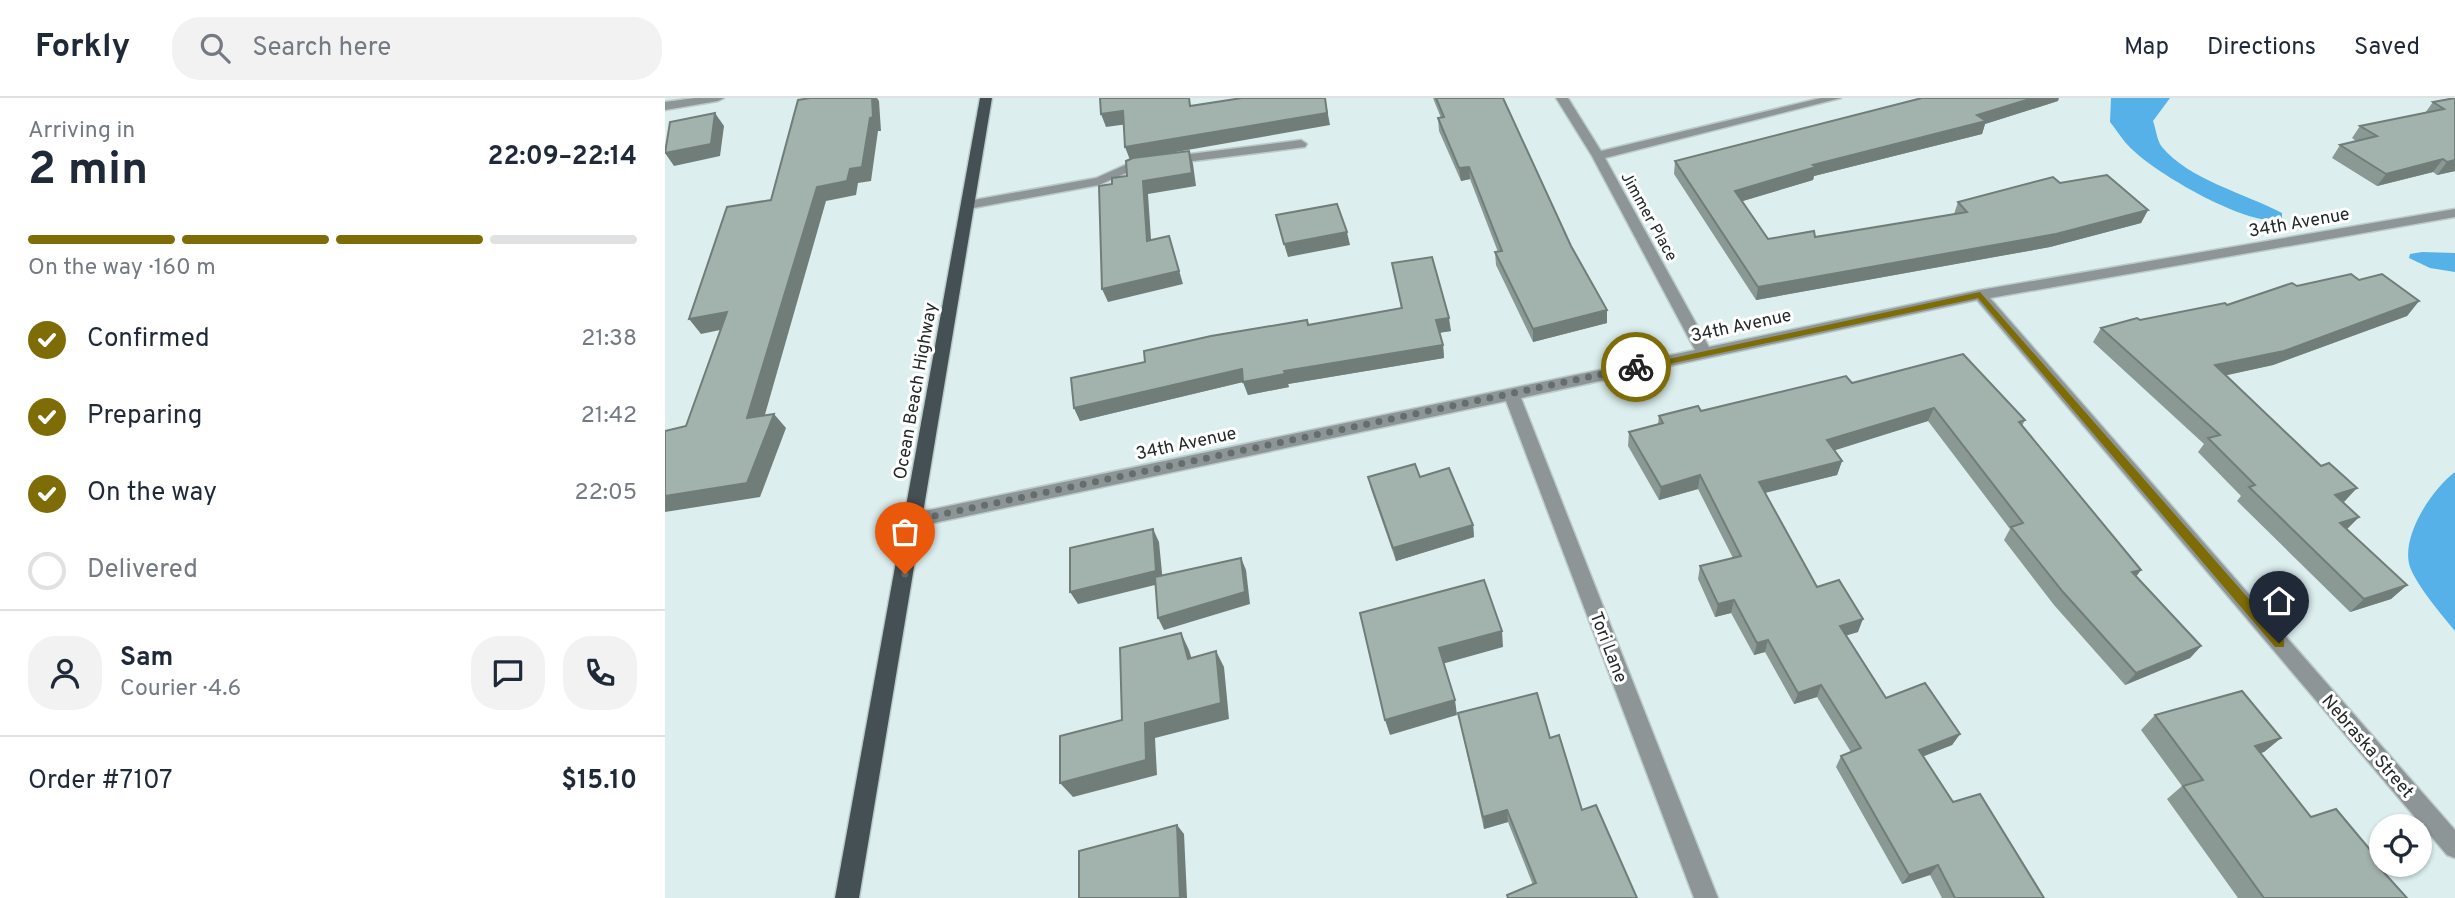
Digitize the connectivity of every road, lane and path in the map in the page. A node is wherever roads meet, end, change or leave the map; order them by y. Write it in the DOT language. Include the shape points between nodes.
graph roads {
  1 [pos="718,98"];
  2 [pos="986,98"];
  3 [pos="1562,98"];
  4 [pos="1835,98"];
  5 [pos="665,106"];
  6 [pos="1301,144"];
  7 [pos="1598,156"];
  8 [pos="968,205"];
  9 [pos="2455,213"];
  10 [pos="1980,295"];
  11 [pos="1704,352"];
  12 [pos="1512,395"];
  13 [pos="915,520"];
  14 [pos="2455,847"];
  15 [pos="847,898"];
  16 [pos="1706,898"];
  1 -- 5 [label="street"];
  2 -- 8 [label="main road, Ocean Beach Highway"];
  3 -- 7 [label="street, Jimmer Place"];
  4 -- 7 [label="street"];
  6 -- 8 [label="street" via="1134,165 1099,181"];
  7 -- 11 [label="street, Jimmer Place"];
  8 -- 13 [label="main road, Ocean Beach Highway"];
  9 -- 10 [label="street, 34th Avenue"];
  10 -- 11 [label="street, 34th Avenue"];
  10 -- 14 [label="street, Nebraska Street"];
  11 -- 12 [label="street, 34th Avenue"];
  12 -- 13 [label="street, 34th Avenue"];
  12 -- 16 [label="street, Tori Lane"];
  13 -- 15 [label="main road, Ocean Beach Highway"];
}
